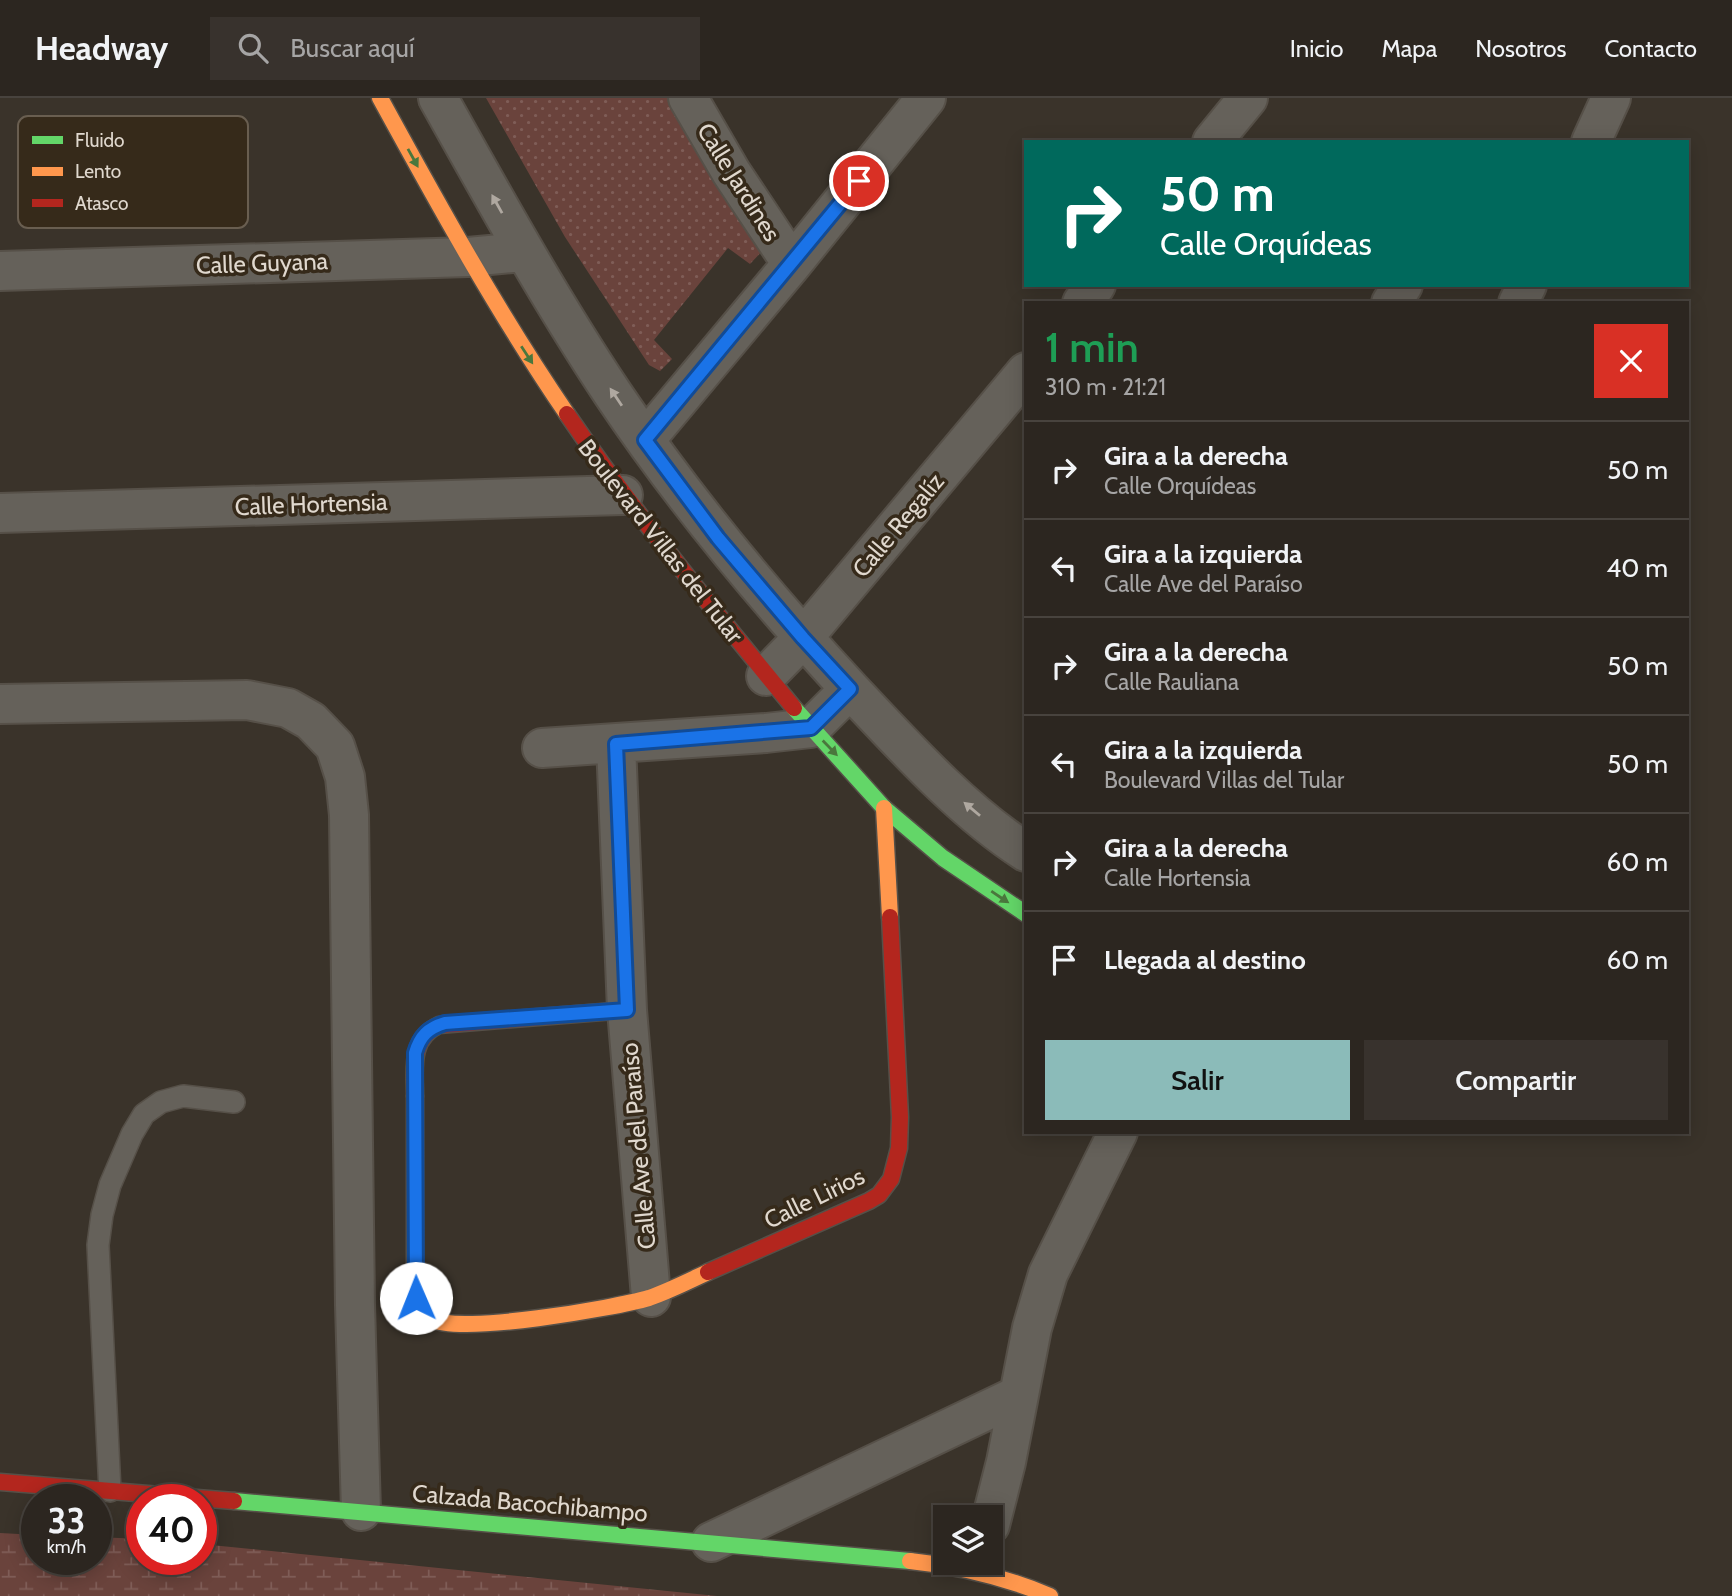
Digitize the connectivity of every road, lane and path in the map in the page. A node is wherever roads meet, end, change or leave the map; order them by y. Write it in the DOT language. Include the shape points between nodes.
graph roads {
  1 [pos="380,98"];
  2 [pos="438,98"];
  3 [pos="688,98"];
  4 [pos="926,98"];
  5 [pos="1248,98"];
  6 [pos="1611,98"];
  7 [pos="1214,140"];
  8 [pos="1592,140"];
  9 [pos="523,252"];
  10 [pos="468,257"];
  11 [pos="792,264"];
  12 [pos="0,271"];
  13 [pos="1094,287"];
  14 [pos="1084,301"];
  15 [pos="1024,374"];
  16 [pos="645,440"];
  17 [pos="623,495"];
  18 [pos="0,513"];
  19 [pos="803,638"];
  20 [pos="766,676"];
  21 [pos="850,689"];
  22 [pos="0,705"];
  23 [pos="811,728"];
  24 [pos="616,744"];
  25 [pos="542,748"];
  26 [pos="884,808"];
  27 [pos="1024,850"];
  28 [pos="1024,913"];
  29 [pos="627,1010"];
  30 [pos="234,1102"];
  31 [pos="1117,1134"];
  32 [pos="651,1297"];
  33 [pos="1019,1395"];
  34 [pos="0,1482"];
  35 [pos="28,1484"];
  36 [pos="110,1484"];
  37 [pos="112,1490"];
  38 [pos="994,1505"];
  39 [pos="361,1511"];
  40 [pos="711,1542"];
  41 [pos="933,1563"];
  42 [pos="1001,1575"];
  43 [pos="1050,1596"];
  1 -- 10 [label="street, Boulevard Villas del Tular, one-way"];
  9 -- 2 [label="street, Boulevard Villas del Tular, one-way"];
  3 -- 11 [label="street, Calle Jardines"];
  4 -- 11 [label="street"];
  5 -- 7 [label="street"];
  6 -- 8 [label="street"];
  9 -- 10 [label="street, Calle Guyana"];
  16 -- 9 [label="street, Boulevard Villas del Tular, one-way"];
  10 -- 12 [label="street, Calle Guyana"];
  10 -- 17 [label="street, Boulevard Villas del Tular, one-way" via="522,348"];
  11 -- 16 [label="street"];
  13 -- 14 [label="street"];
  15 -- 19 [label="street, Calle Regalíz"];
  16 -- 19 [label="street, Boulevard Villas del Tular" via="718,538"];
  17 -- 18 [label="street, Calle Hortensia"];
  17 -- 20 [label="street, Boulevard Villas del Tular"];
  19 -- 20 [label="street, Calle Regalíz"];
  19 -- 21 [label="street, Boulevard Villas del Tular"];
  20 -- 23 [label="street, Boulevard Villas del Tular"];
  21 -- 23 [label="street"];
  27 -- 21 [label="street, Boulevard Villas del Tular, one-way" via="955,794"];
  22 -- 39 [label="street" via="247,700 288,708 312,721 335,746 345,777 349,815"];
  23 -- 24 [label="street"];
  23 -- 26 [label="street, Boulevard Villas del Tular, one-way"];
  24 -- 25 [label="street"];
  24 -- 29 [label="street, Calle Ave del Paraíso"];
  26 -- 28 [label="street, Boulevard Villas del Tular, one-way" via="943,858"];
  26 -- 32 [label="street, Calle Lirios" via="900,1117 892,1178 879,1195 859,1206"];
  29 -- 32 [label="street, Calle Ave del Paraíso"];
  29 -- 32 [label="street, Calle Lirios" via="445,1023 424,1033 415,1053 415,1287 424,1314 455,1325 590,1312"];
  30 -- 36 [label="lane" via="183,1096 161,1102 144,1114 110,1185 98,1245"];
  31 -- 33 [label="street" via="1048,1274"];
  33 -- 38 [label="street"];
  33 -- 40 [label="street"];
  34 -- 35 [label="street, Calzada Bacochibampo"];
  37 -- 39 [label="street, Calzada Bacochibampo"];
  39 -- 40 [label="street, Calzada Bacochibampo"];
  40 -- 41 [label="street, Calzada Bacochibampo"];
  42 -- 43 [label="street, Calzada Bacochibampo"];
}
